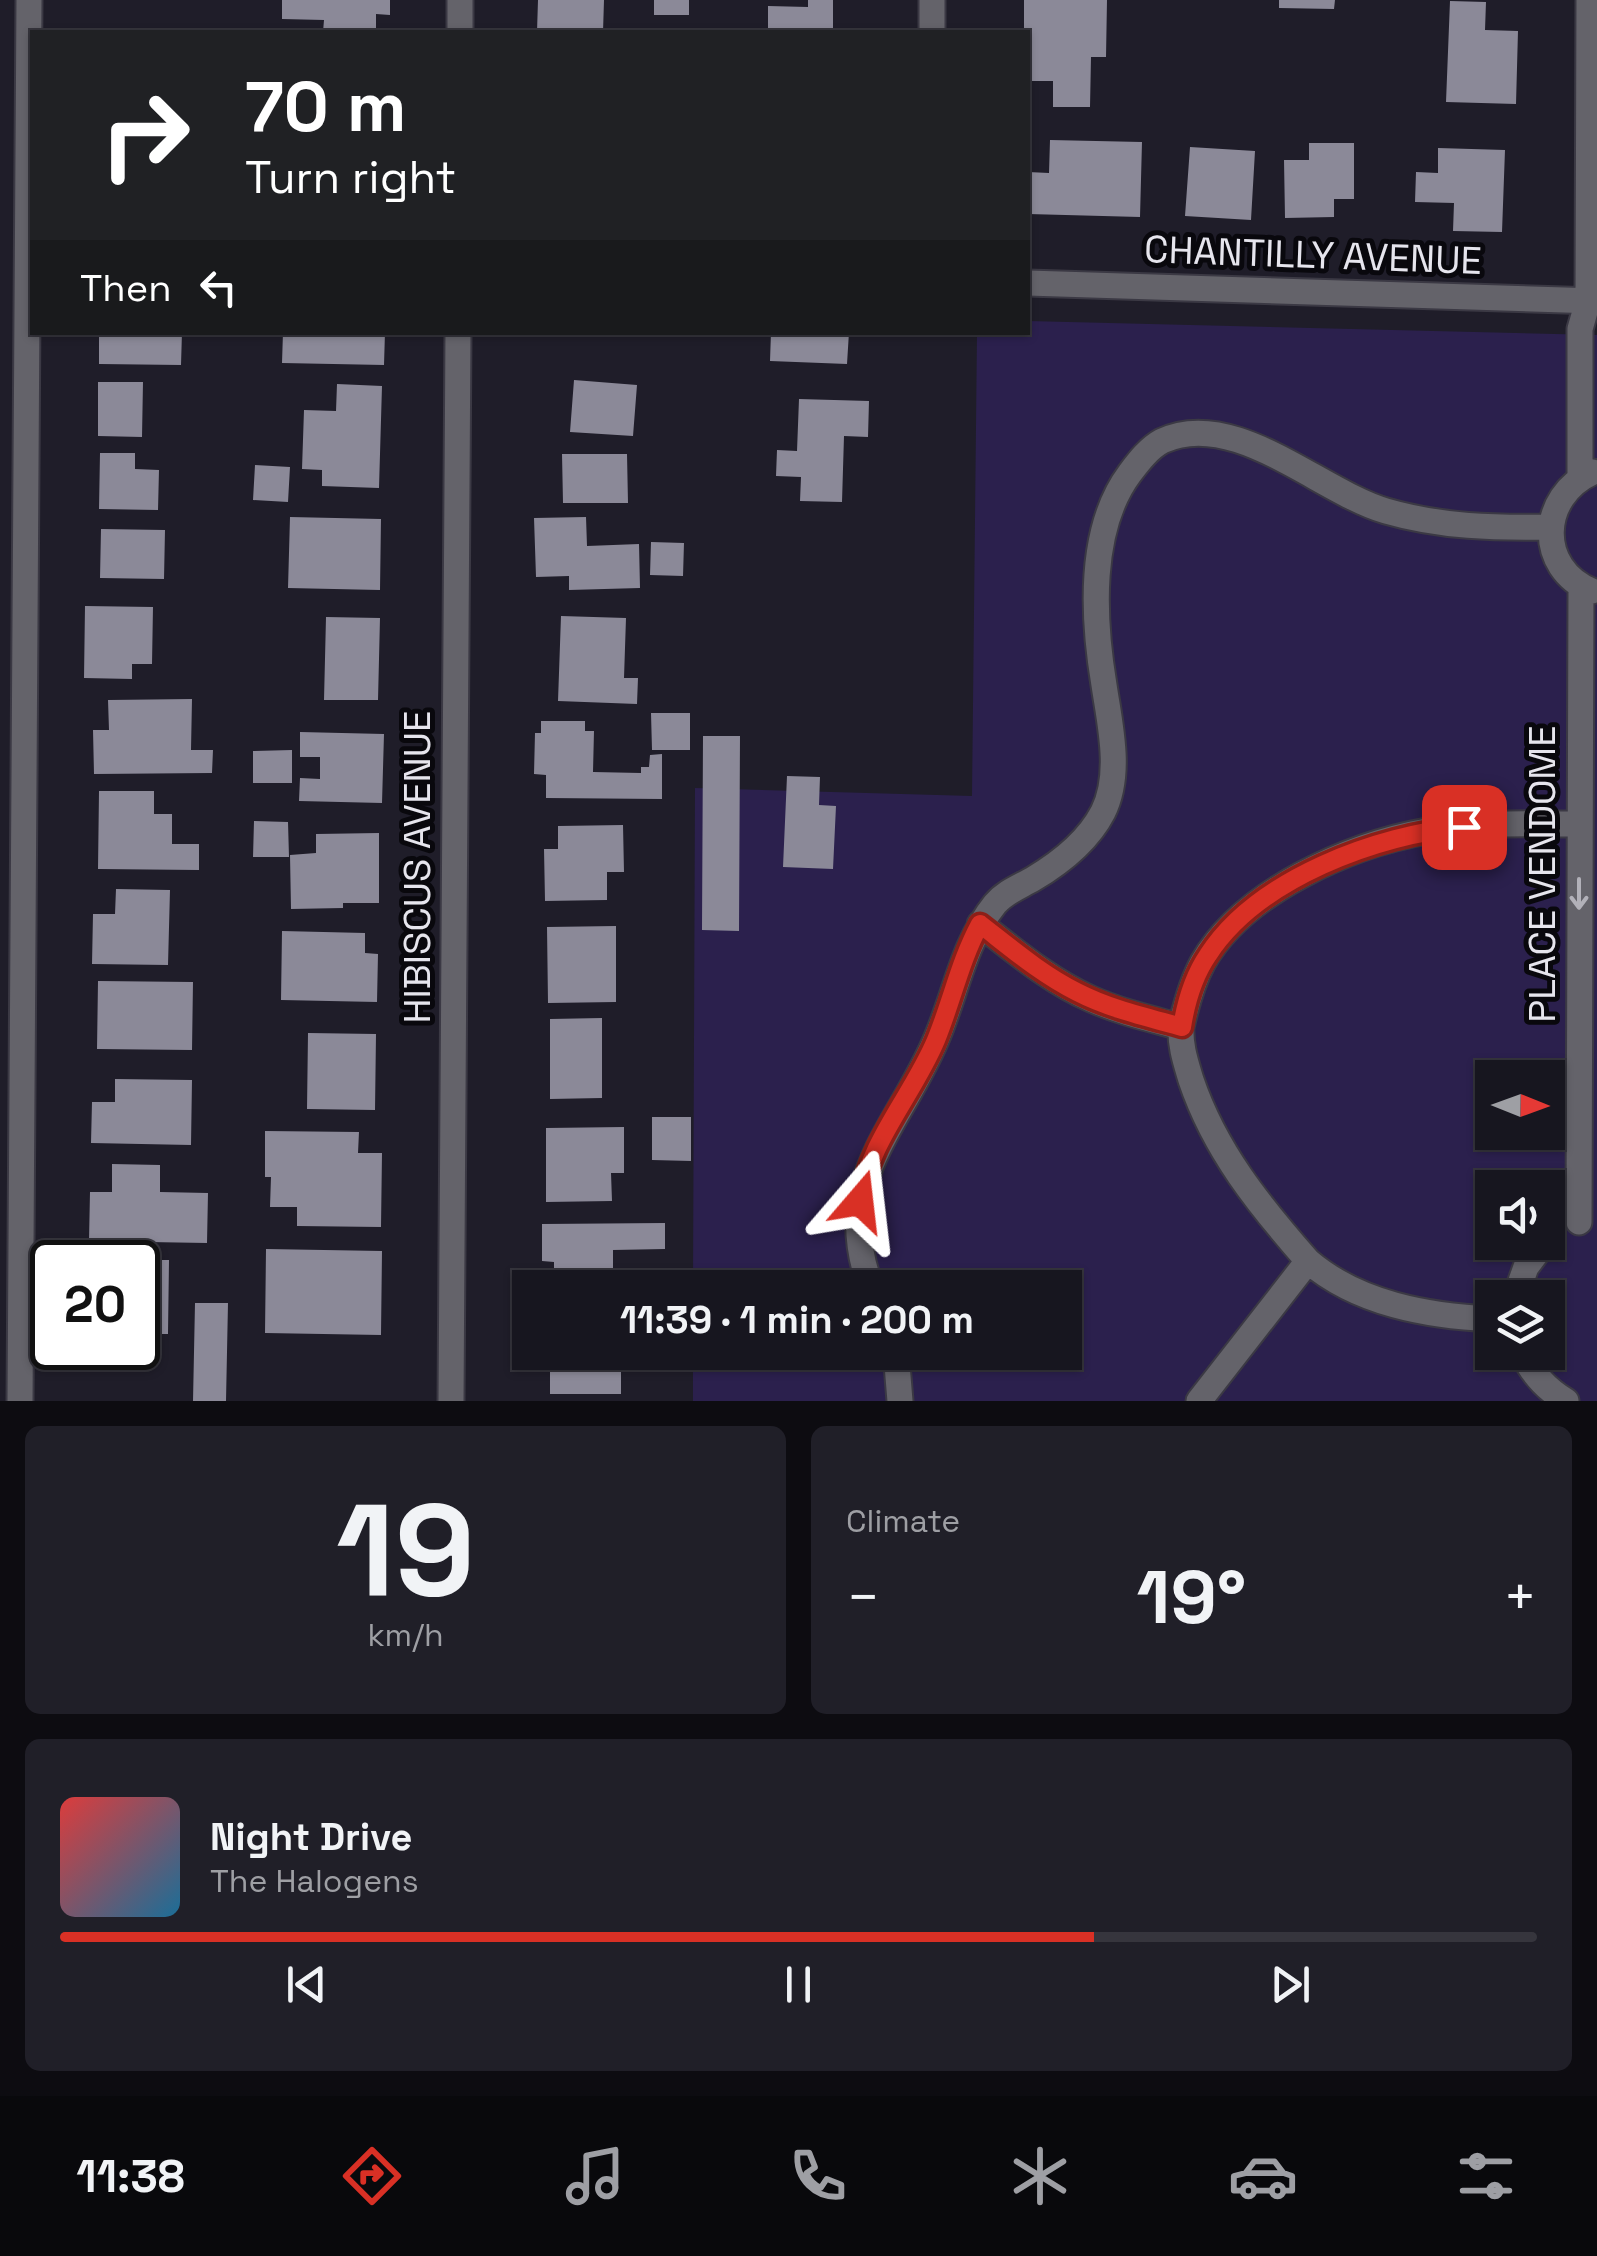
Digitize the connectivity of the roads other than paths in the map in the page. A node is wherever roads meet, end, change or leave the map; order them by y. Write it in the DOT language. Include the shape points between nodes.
graph roads {
  1 [pos="29,0"];
  2 [pos="460,0"];
  3 [pos="932,0"];
  4 [pos="1589,0"];
  5 [pos="460,30"];
  6 [pos="932,30"];
  7 [pos="1030,282"];
  8 [pos="1592,301"];
  9 [pos="458,335"];
  10 [pos="1588,475"];
  11 [pos="1552,527"];
  12 [pos="1589,590"];
  13 [pos="1579,824"];
  14 [pos="980,924"];
  15 [pos="1182,1027"];
  16 [pos="1588,1220"];
  17 [pos="1565,1232"];
  18 [pos="1308,1260"];
  19 [pos="866,1270"];
  20 [pos="1475,1317"];
  21 [pos="897,1370"];
  22 [pos="1531,1370"];
  23 [pos="20,1401"];
  24 [pos="451,1401"];
  25 [pos="900,1401"];
  26 [pos="1199,1401"];
  27 [pos="1566,1401"];
  1 -- 23 [label="street"];
  2 -- 5 [label="street"];
  3 -- 6 [label="street"];
  4 -- 8 [label="street"];
  7 -- 8 [label="street, CHANTILLY AVENUE"];
  8 -- 10 [label="street" via="1580,329"];
  9 -- 24 [label="street, HIBISCUS AVENUE"];
  10 -- 11 [label="street" via="1565,492"];
  11 -- 12 [label="street, PLACE VENDOME" via="1558,562"];
  11 -- 14 [label="street" via="1476,528 1396,514 1223,436 1192,434 1156,445 1118,491 1102,534 1098,624 1112,744 1106,805 1073,850 1002,896"];
  12 -- 13 [label="street, PLACE VENDOME"];
  13 -- 15 [label="street" via="1428,831 1318,868 1262,901 1214,945"];
  13 -- 16 [label="street, PLACE VENDOME, one-way"];
  14 -- 15 [label="street" via="1078,993"];
  14 -- 19 [label="street" via="936,1040 864,1183 860,1251"];
  15 -- 18 [label="street" via="1186,1063 1219,1145"];
  16 -- 17 [label="street, PLACE VENDOME"];
  18 -- 20 [label="street" via="1343,1285 1390,1304"];
  18 -- 26 [label="street"];
  21 -- 25 [label="street"];
  22 -- 27 [label="street"];
}
